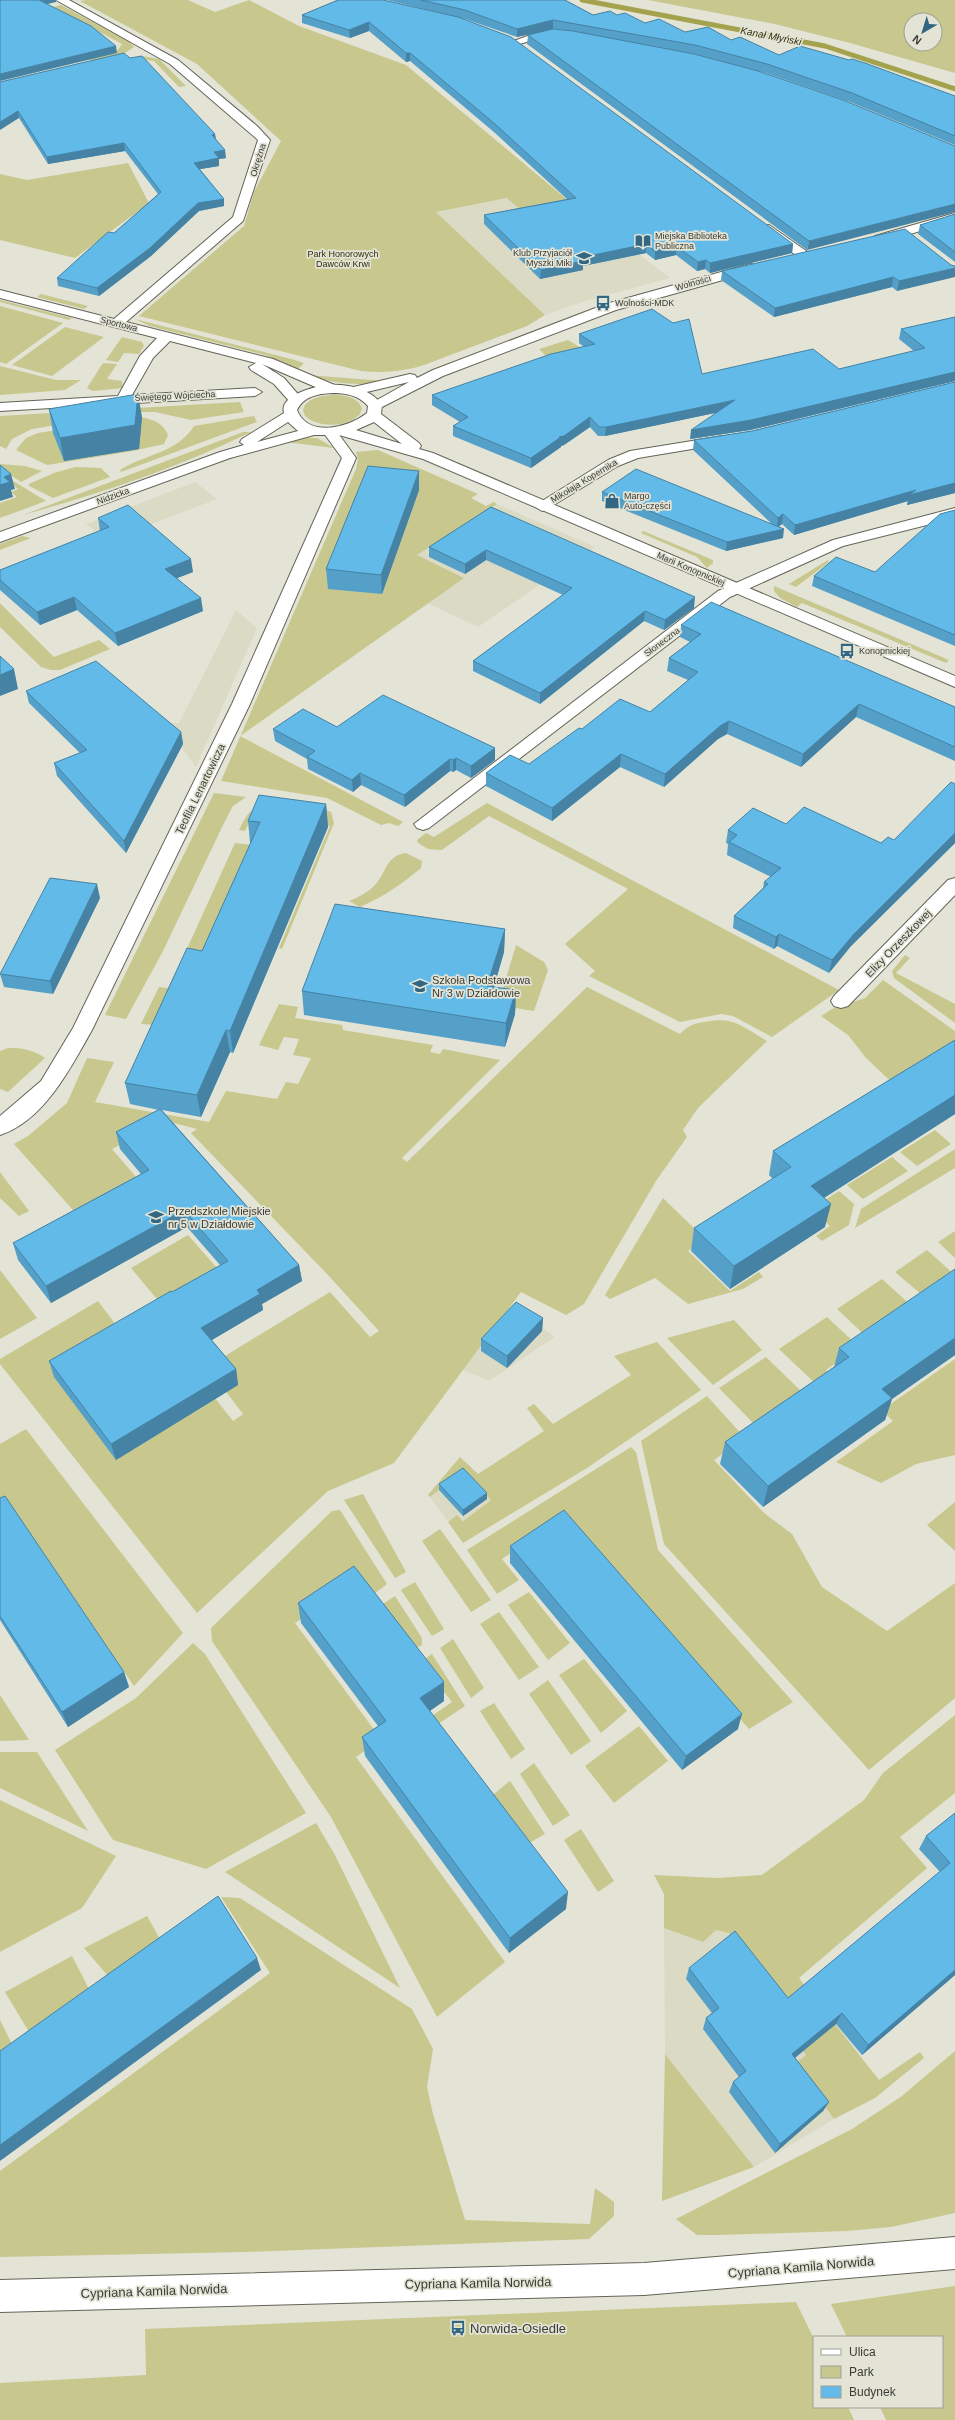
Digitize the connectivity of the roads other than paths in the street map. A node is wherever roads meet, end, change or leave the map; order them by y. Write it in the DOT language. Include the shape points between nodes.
graph roads {
  1 [pos="61,0"];
  2 [pos="567,34"];
  3 [pos="503,36"];
  4 [pos="516,42"];
  5 [pos="153,48"];
  6 [pos="528,51"];
  7 [pos="138,52"];
  8 [pos="955,217"];
  9 [pos="760,222"];
  10 [pos="906,232"];
  11 [pos="867,242"];
  12 [pos="919,242"];
  13 [pos="821,252"];
  14 [pos="805,256"];
  15 [pos="791,259"];
  16 [pos="762,266"];
  17 [pos="0,294"];
  18 [pos="117,323"];
  19 [pos="167,336"];
  20 [pos="238,355"];
  21 [pos="438,373"];
  22 [pos="332,389"];
  23 [pos="354,391"];
  24 [pos="254,392"];
  25 [pos="123,399"];
  26 [pos="296,400"];
  27 [pos="0,407"];
  28 [pos="374,410"];
  29 [pos="290,415"];
  30 [pos="330,431"];
  31 [pos="735,438"];
  32 [pos="225,455"];
  33 [pos="428,456"];
  34 [pos="542,506"];
  35 [pos="955,513"];
  36 [pos="0,537"];
  37 [pos="739,589"];
  38 [pos="955,682"];
  39 [pos="423,824"];
  40 [pos="955,884"];
  41 [pos="841,1001"];
  42 [pos="0,1126"];
  43 [pos="955,2253"];
  44 [pos="0,2296"];
  1 -- 5 [label="street, Okrężna"];
  2 -- 4 [label="street" via="536,36"];
  3 -- 4 [label="street"];
  4 -- 6 [label="street"];
  5 -- 7 [label="street"];
  5 -- 18 [label="street, Okrężna" via="192,76 264,140 239,218"];
  8 -- 10 [label="street"];
  9 -- 14 [label="street"];
  10 -- 11 [label="street"];
  10 -- 12 [label="street"];
  13 -- 14 [label="street"];
  14 -- 15 [label="street"];
  16 -- 21 [label="street, Wolności" via="698,281 611,307"];
  17 -- 18 [label="street, Sportowa"];
  18 -- 19 [label="street, Sportowa"];
  19 -- 20 [label="street, Sportowa"];
  19 -- 25 [label="street" via="147,356"];
  20 -- 22 [label="street, Sportowa" via="279,366"];
  20 -- 26 [label="street" via="279,381"];
  21 -- 23 [label="street"];
  21 -- 28 [label="street"];
  22 -- 23 [label="street"];
  22 -- 26 [label="street" via="311,392"];
  23 -- 28 [label="street" via="371,399"];
  24 -- 25 [label="street, Świętego Wojciecha"];
  25 -- 27 [label="street, Świętego Wojciecha"];
  26 -- 29 [label="street"];
  28 -- 30 [label="street" via="361,426"];
  28 -- 33 [label="street"];
  29 -- 30 [label="street" via="299,424"];
  29 -- 32 [label="street"];
  30 -- 32 [label="street"];
  30 -- 33 [label="street"];
  30 -- 42 [label="street, Teofila Lenartowicza" via="349,458 241,704 82,1030 48,1086 15,1117"];
  31 -- 34 [label="street, Mikołaja Kopernika" via="635,454 613,462"];
  32 -- 36 [label="street, Nidzicka"];
  33 -- 34 [label="street, Marii Konopnickiej"];
  34 -- 37 [label="street, Marii Konopnickiej"];
  35 -- 37 [label="street, Słoneczna" via="835,544 766,579"];
  37 -- 38 [label="street, Marii Konopnickiej"];
  37 -- 39 [label="street, Słoneczna" via="724,594"];
  40 -- 41 [label="street, Elizy Orzeszkowej"];
  43 -- 44 [label="street, Cypriana Kamila Norwida" via="644,2279"];
}
